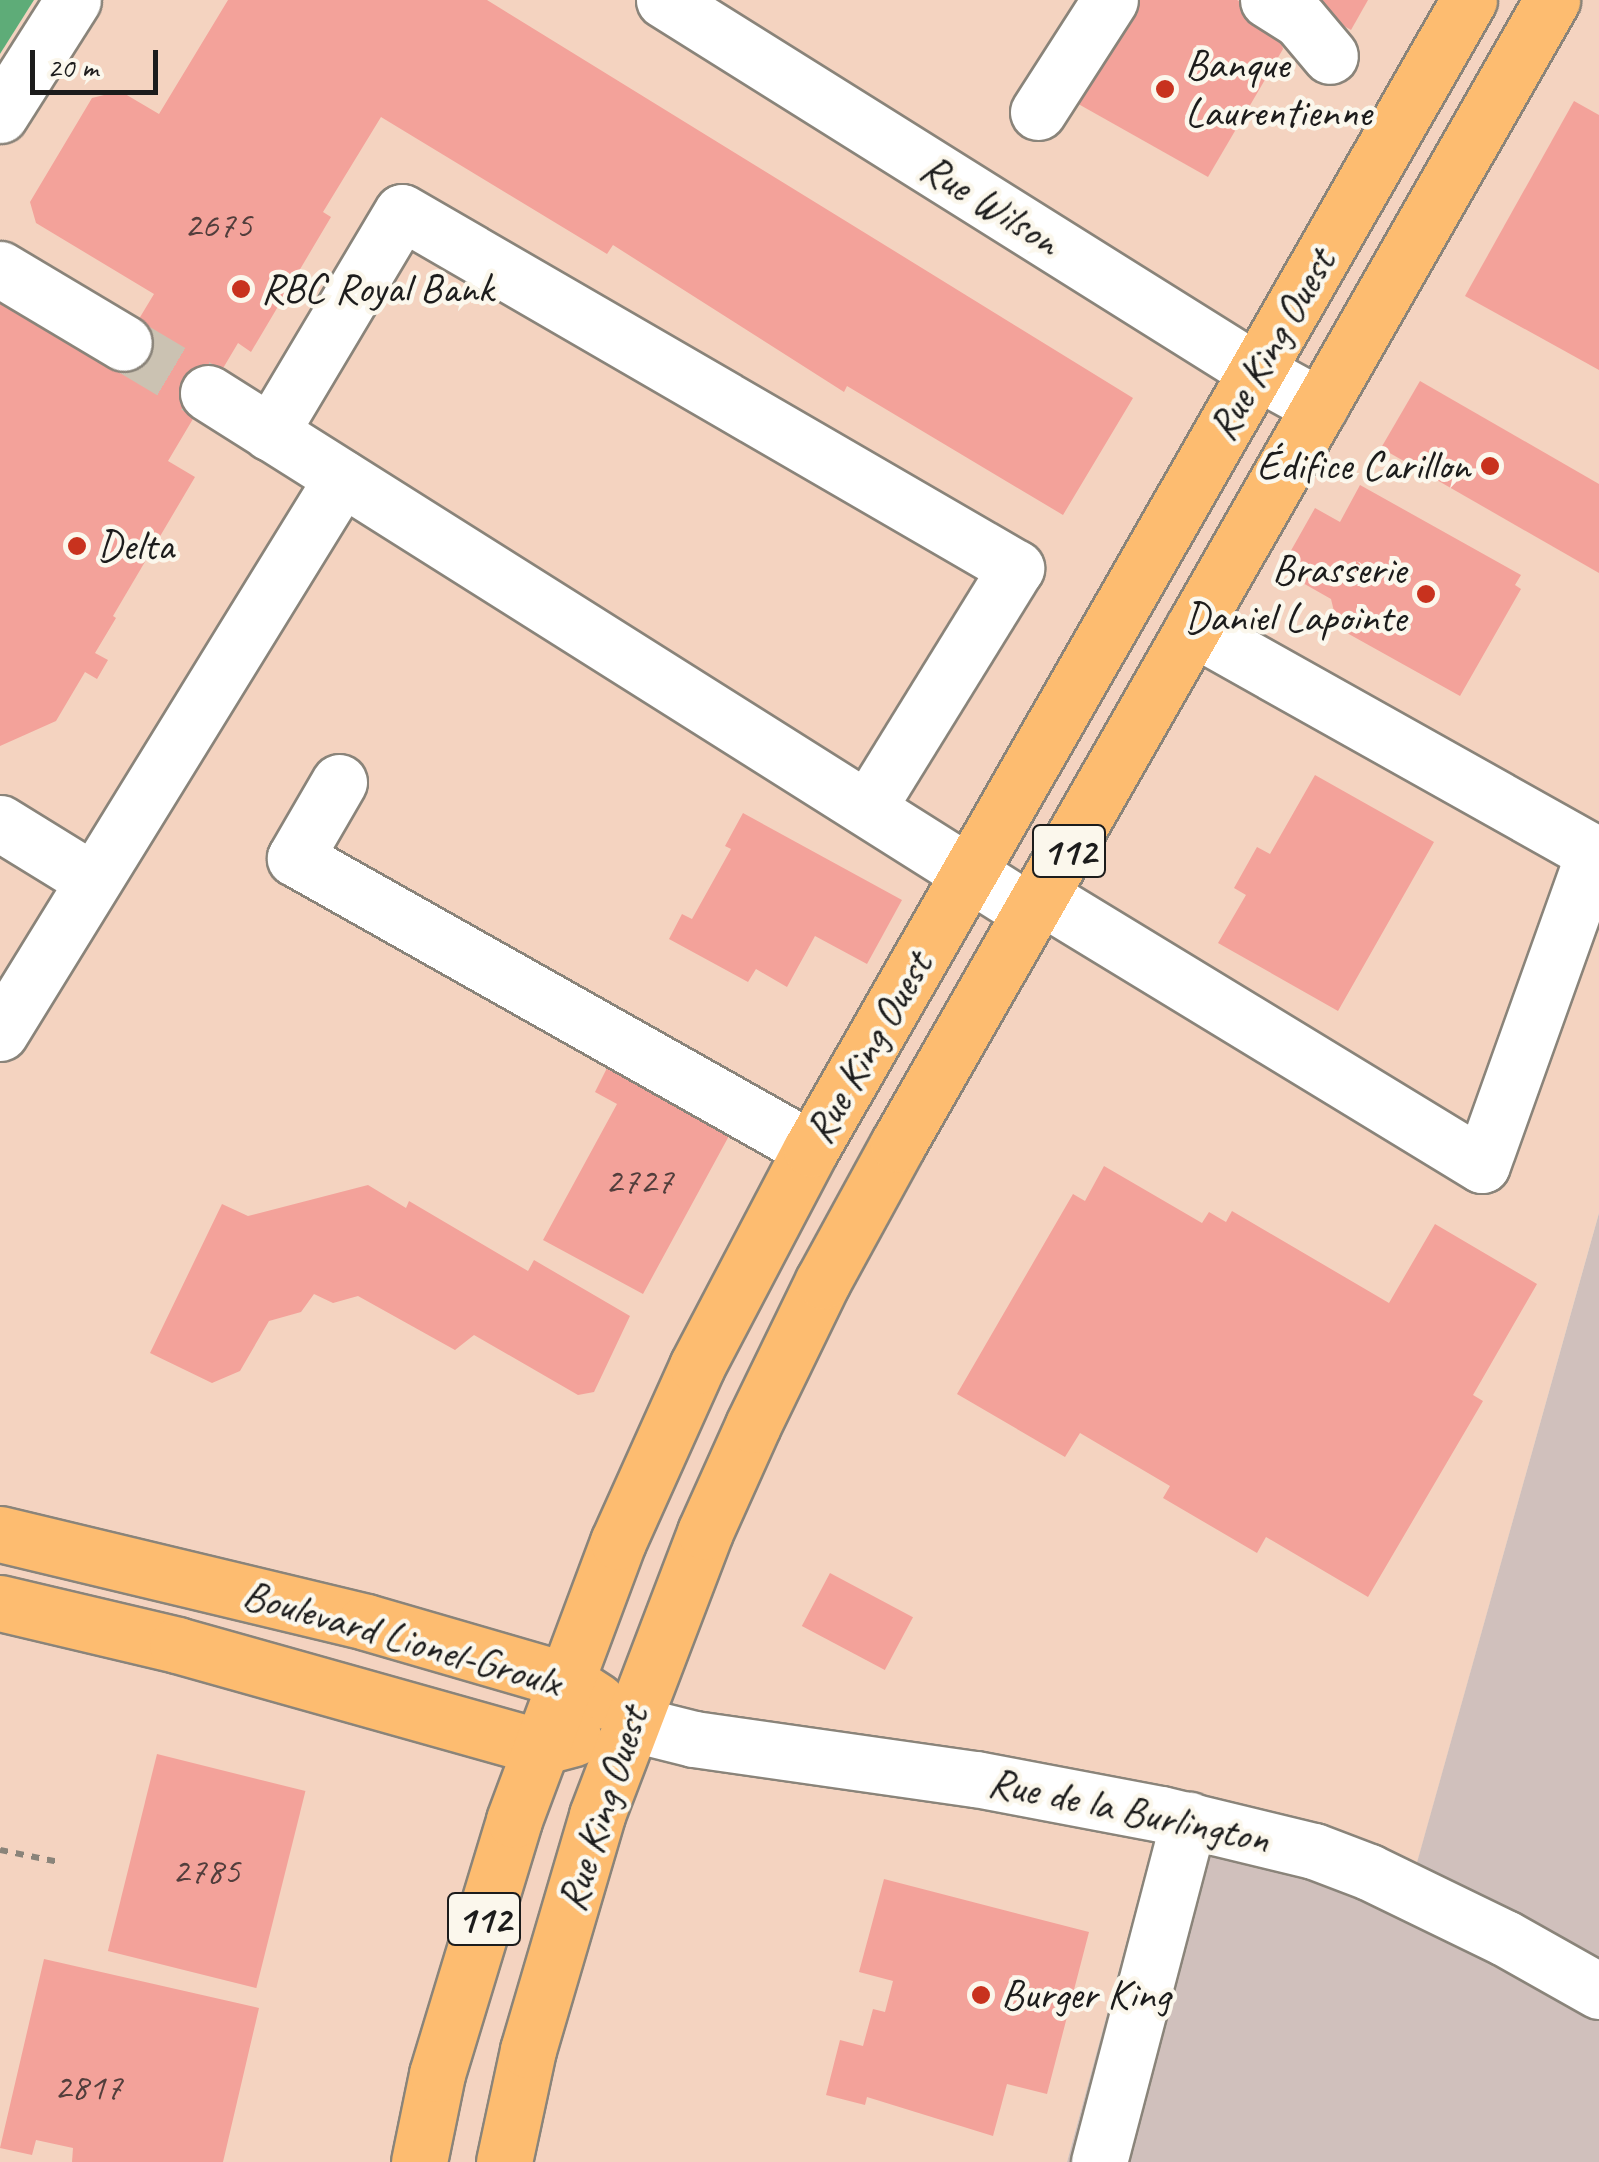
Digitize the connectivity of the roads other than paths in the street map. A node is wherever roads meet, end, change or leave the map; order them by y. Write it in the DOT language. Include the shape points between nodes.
graph roads {
  1 [pos="73,0"];
  2 [pos="664,0"];
  3 [pos="1110,0"];
  4 [pos="1268,0"];
  5 [pos="1469,0"];
  6 [pos="1552,0"];
  7 [pos="1330,56"];
  8 [pos="1038,112"];
  9 [pos="0,115"];
  10 [pos="0,269"];
  11 [pos="124,343"];
  12 [pos="1256,371"];
  13 [pos="208,392"];
  14 [pos="1320,406"];
  15 [pos="270,432"];
  16 [pos="342,478"];
  17 [pos="1193,628"];
  18 [pos="340,782"];
  19 [pos="868,808"];
  20 [pos="0,823"];
  21 [pos="969,874"];
  22 [pos="91,879"];
  23 [pos="1037,905"];
  24 [pos="0,1033"];
  25 [pos="811,1149"];
  26 [pos="0,1534"];
  27 [pos="0,1603"];
  28 [pos="565,1680"];
  29 [pos="630,1723"];
  30 [pos="541,1746"];
  31 [pos="1190,1820"];
  32 [pos="1599,1991"];
  33 [pos="419,2162"];
  34 [pos="504,2162"];
  35 [pos="1099,2162"];
  1 -- 9 [label="street"];
  2 -- 12 [label="street, Rue Wilson"];
  3 -- 8 [label="street"];
  4 -- 7 [label="street" via="1299,19"];
  5 -- 12 [label="main road, Rue King Ouest / 112"];
  6 -- 14 [label="main road, Rue King Ouest / 112"];
  10 -- 11 [label="street"];
  12 -- 14 [label="street, Rue Wilson"];
  12 -- 21 [label="main road, Rue King Ouest / 112"];
  13 -- 15 [label="street"];
  14 -- 17 [label="main road, Rue King Ouest / 112"];
  15 -- 16 [label="street"];
  15 -- 19 [label="street" via="402,212 1016,568"];
  16 -- 19 [label="street"];
  16 -- 22 [label="street"];
  17 -- 23 [label="main road, Rue King Ouest / 112"];
  17 -- 23 [label="street" via="1594,853 1482,1165"];
  18 -- 25 [label="street" via="296,858"];
  19 -- 21 [label="street"];
  20 -- 22 [label="street"];
  21 -- 23 [label="street"];
  21 -- 25 [label="main road, Rue King Ouest / 112"];
  22 -- 24 [label="street"];
  23 -- 29 [label="main road, Rue King Ouest / 112" via="823,1281 704,1532"];
  25 -- 28 [label="main road, Rue King Ouest / 112" via="696,1366"];
  26 -- 28 [label="main road, Boulevard Lionel-Groulx" via="366,1622"];
  27 -- 30 [label="main road, Boulevard Lionel-Groulx"];
  28 -- 29 [label="main road, Boulevard Lionel-Groulx"];
  28 -- 30 [label="main road, Rue King Ouest / 112"];
  29 -- 30 [label="main road, Boulevard Lionel-Groulx"];
  29 -- 31 [label="street, Rue de la Burlington"];
  29 -- 34 [label="main road, Rue King Ouest / 112" via="528,2050"];
  30 -- 33 [label="main road, Rue King Ouest / 112" via="454,2015"];
  31 -- 32 [label="street, Rue de la Burlington" via="1369,1872"];
  31 -- 35 [label="street"];
}
